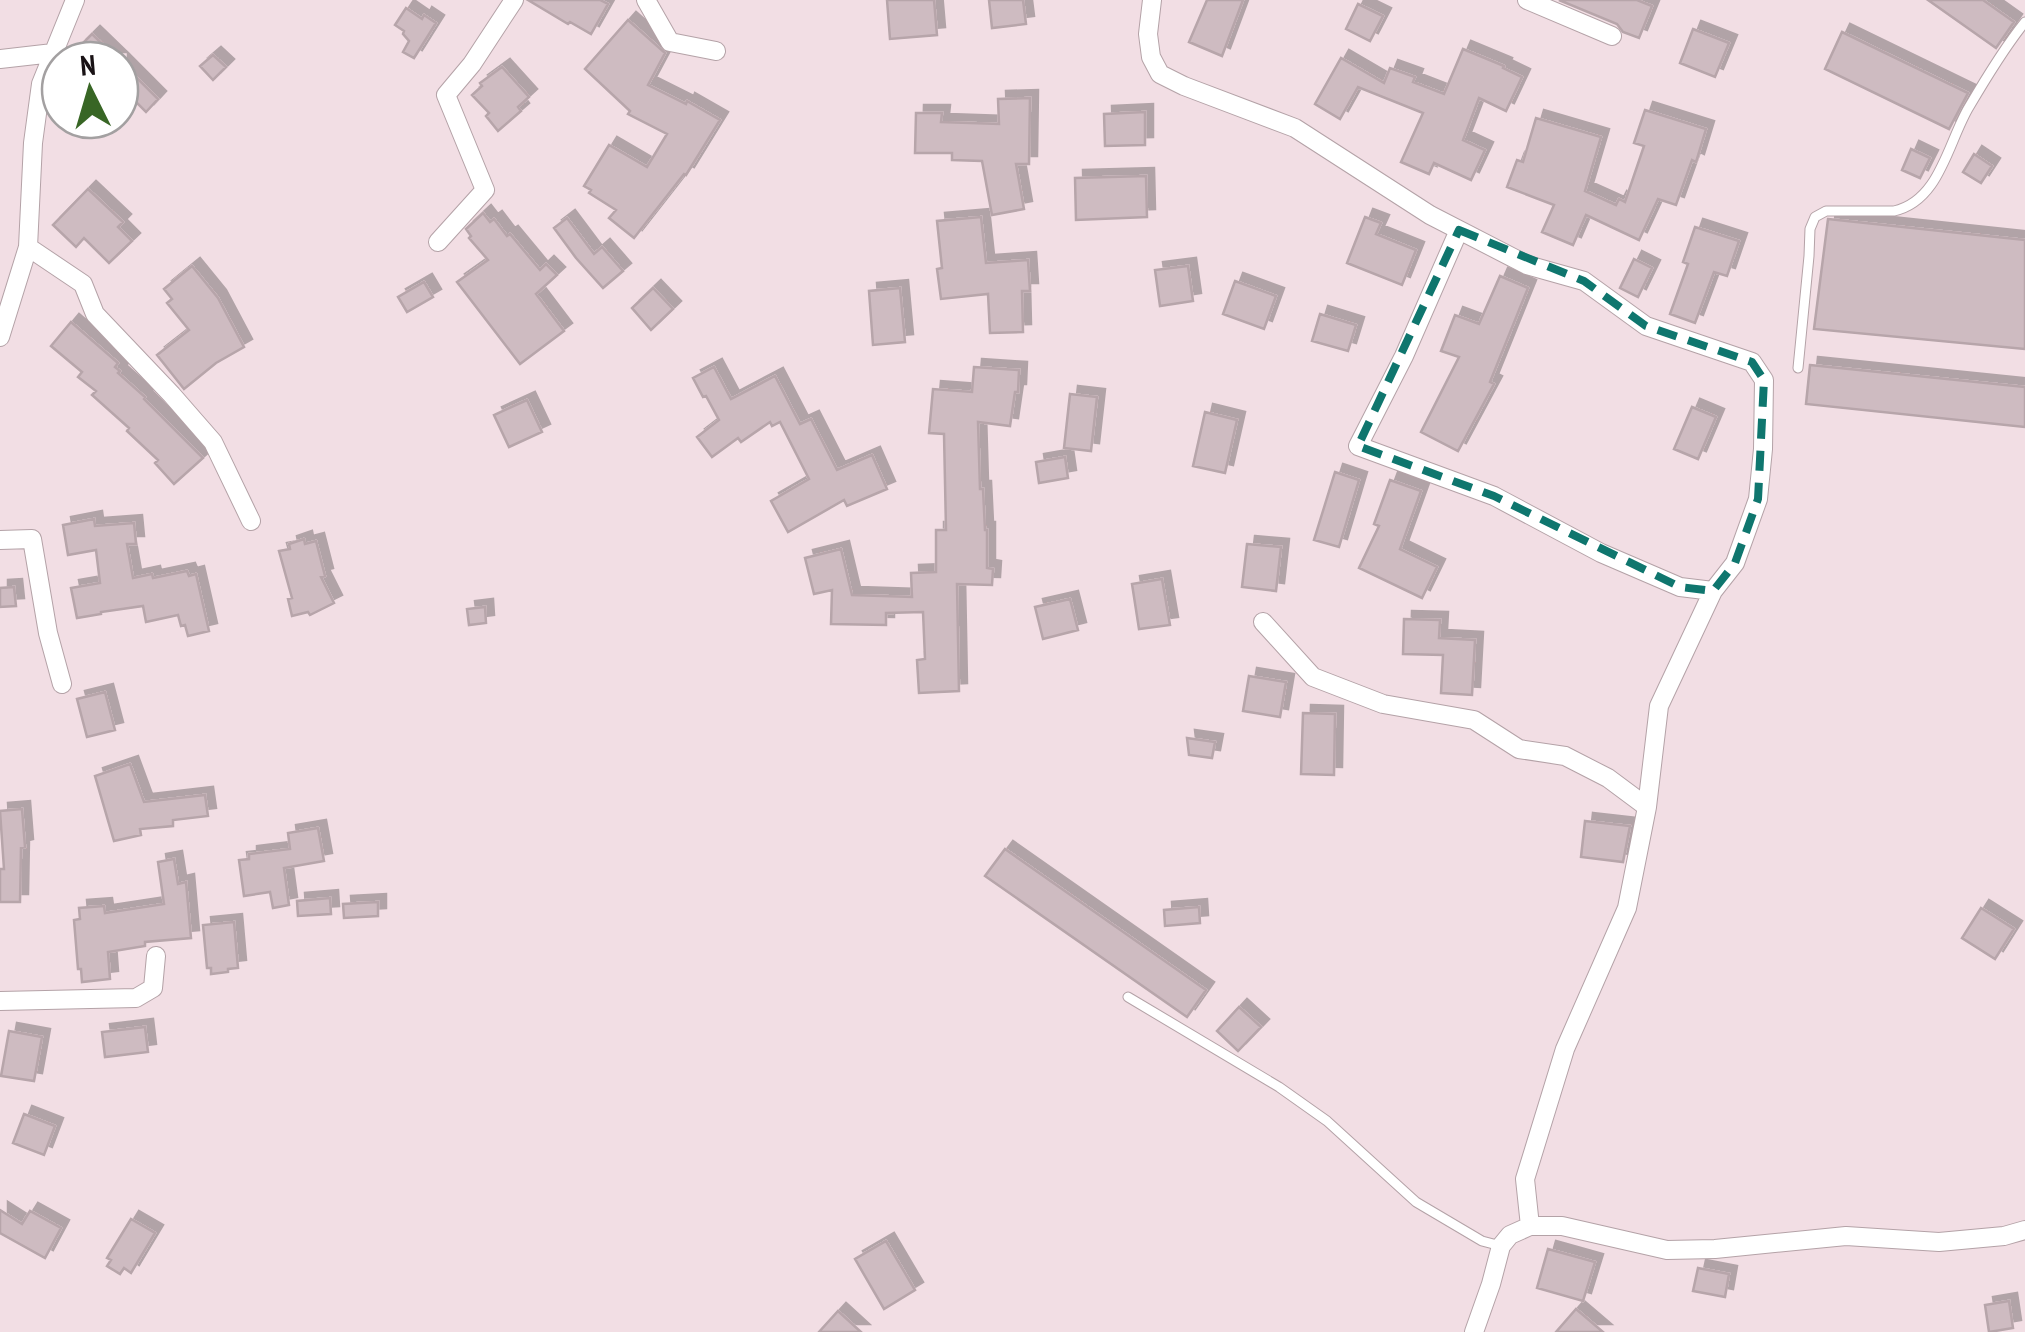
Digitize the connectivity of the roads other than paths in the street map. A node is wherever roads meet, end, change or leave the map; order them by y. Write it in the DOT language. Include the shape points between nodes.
graph roads {
  1 [pos="75,0"];
  2 [pos="514,0"];
  3 [pos="646,0"];
  4 [pos="1152,0"];
  5 [pos="1527,0"];
  6 [pos="2025,22"];
  7 [pos="1612,36"];
  8 [pos="57,40"];
  9 [pos="716,51"];
  10 [pos="40,54"];
  11 [pos="0,59"];
  12 [pos="40,97"];
  13 [pos="1458,230"];
  14 [pos="438,242"];
  15 [pos="28,247"];
  16 [pos="0,337"];
  17 [pos="1798,368"];
  18 [pos="251,521"];
  19 [pos="0,540"];
  20 [pos="1713,591"];
  21 [pos="1262,622"];
  22 [pos="62,684"];
  23 [pos="1647,807"];
  24 [pos="156,956"];
  25 [pos="1128,997"];
  26 [pos="0,1001"];
  27 [pos="1530,1226"];
  28 [pos="2025,1230"];
  29 [pos="1501,1246"];
  30 [pos="1474,1332"];
  1 -- 8 [label="street"];
  2 -- 14 [label="street" via="446,95 485,190"];
  3 -- 9 [label="street" via="670,42"];
  4 -- 13 [label="street" via="1150,57 1160,74 1295,128"];
  5 -- 7 [label="street"];
  6 -- 17 [label="lane" via="1967,110 1937,176 1915,202 1894,211 1826,211 1815,217"];
  10 -- 11 [label="street"];
  12 -- 15 [label="street"];
  13 -- 20 [label="street" via="1527,265 1584,281 1646,326 1752,362 1764,380 1758,500 1735,562"];
  13 -- 20 [label="street" via="1358,446 1494,496 1680,587"];
  15 -- 16 [label="street"];
  15 -- 18 [label="street" via="83,284 95,314 213,442"];
  19 -- 22 [label="street" via="32,539"];
  20 -- 23 [label="street" via="1658,706"];
  21 -- 23 [label="street" via="1313,678 1383,704 1474,720 1519,748 1565,756"];
  23 -- 27 [label="street" via="1627,908 1565,1049 1525,1180"];
  24 -- 26 [label="street" via="152,988 136,998"];
  25 -- 29 [label="lane" via="1328,1121 1416,1202 1482,1242"];
  27 -- 28 [label="street" via="1562,1226 1667,1250 1846,1236 1939,1242"];
  27 -- 29 [label="street"];
  29 -- 30 [label="street"];
}
